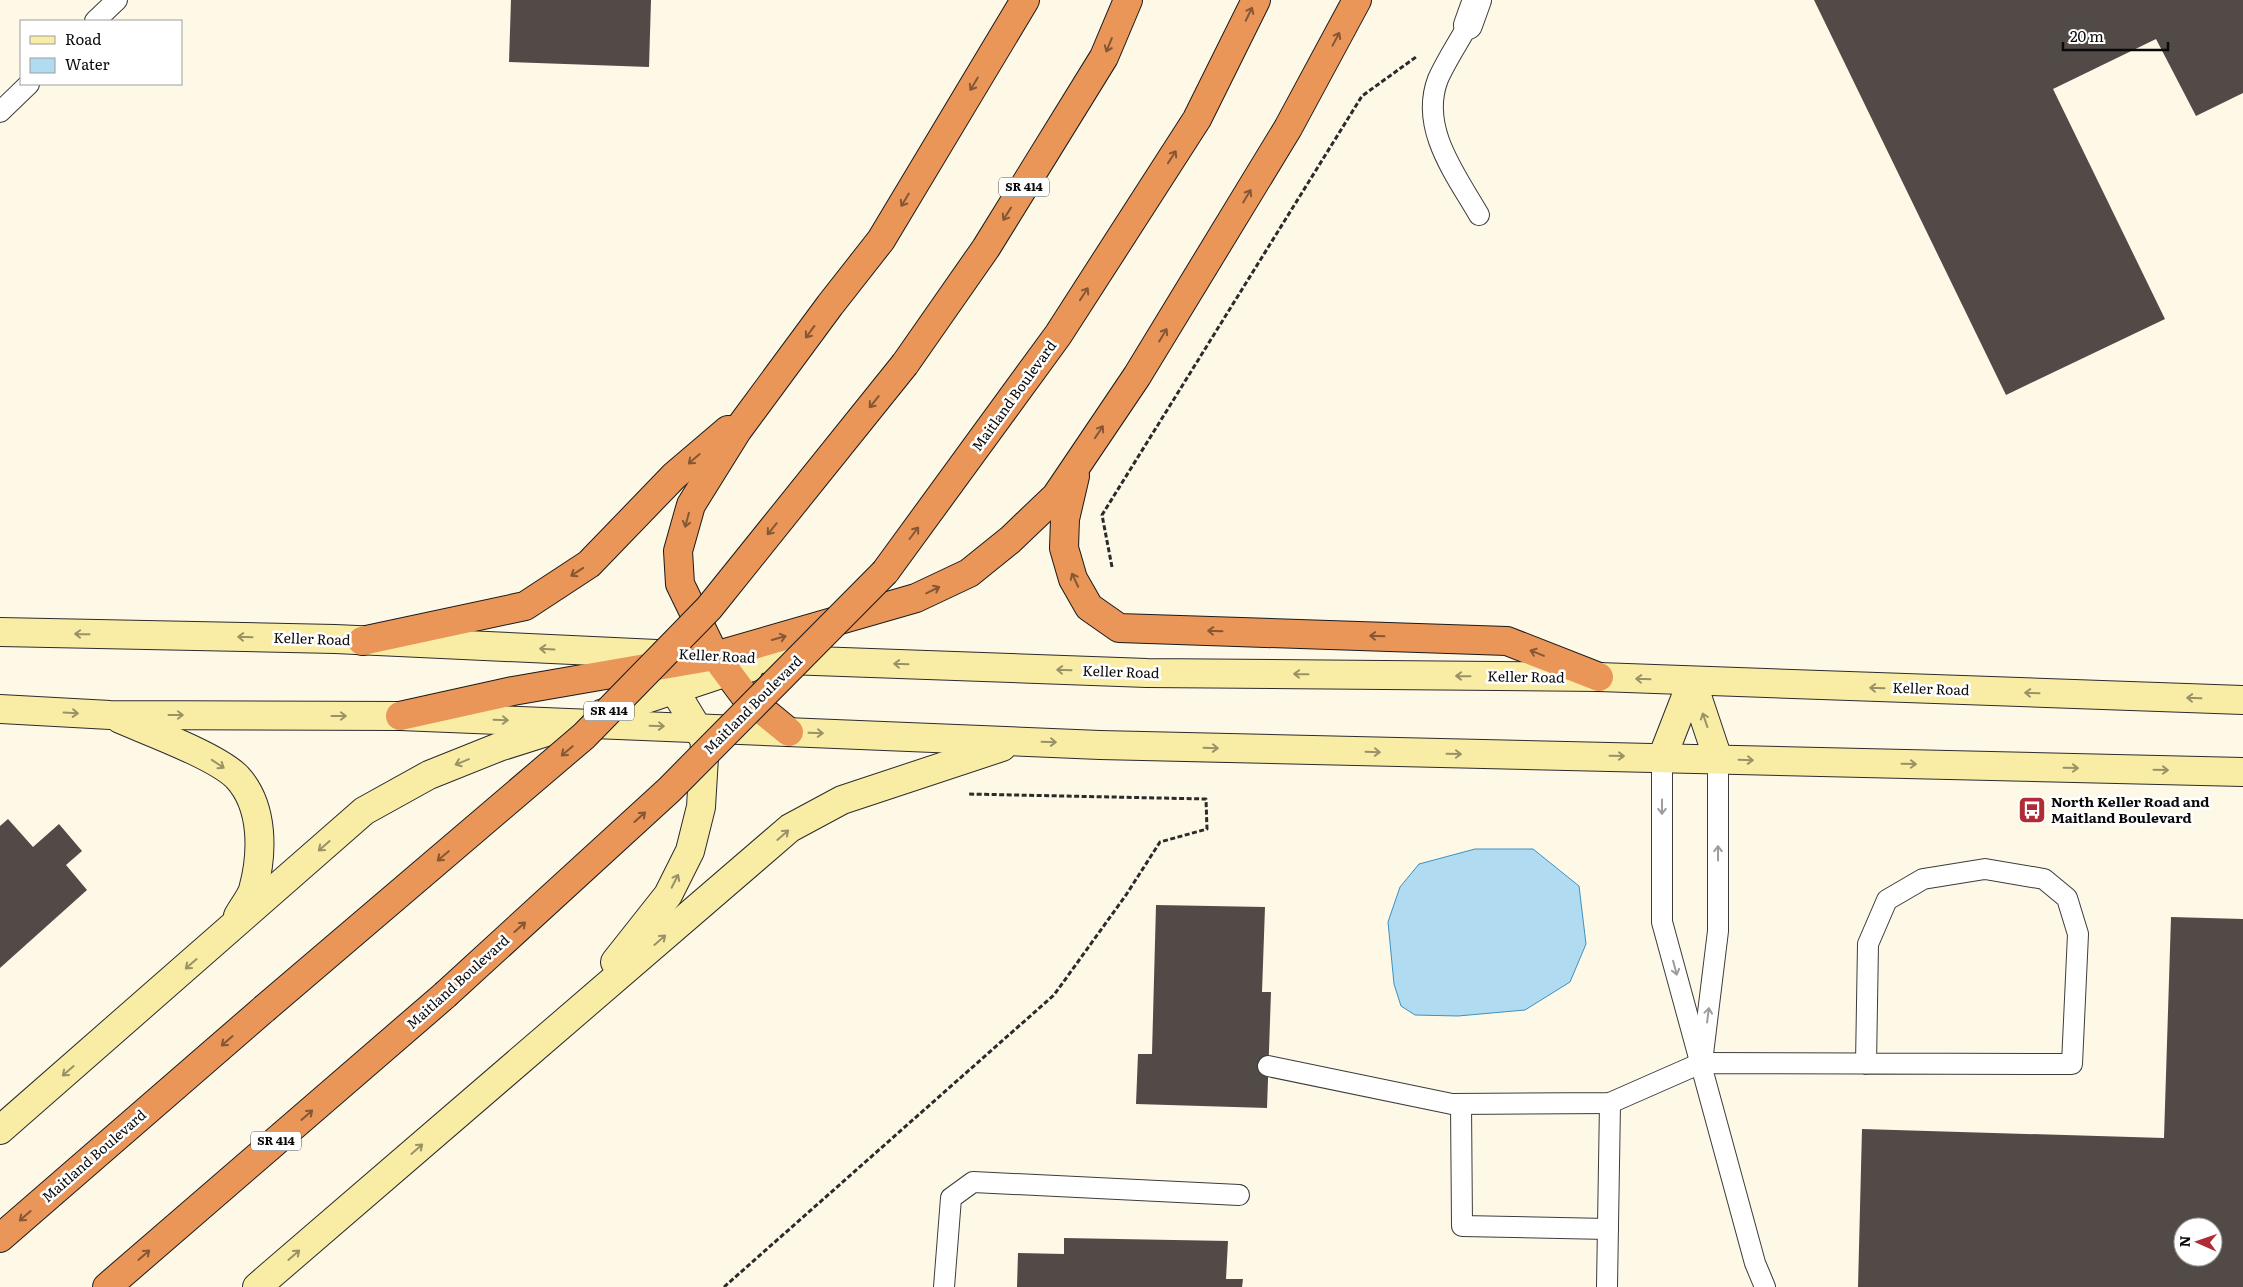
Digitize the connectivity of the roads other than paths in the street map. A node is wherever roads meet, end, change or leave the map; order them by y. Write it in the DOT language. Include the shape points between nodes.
graph roads {
  1 [pos="117,0"];
  2 [pos="1024,0"];
  3 [pos="1128,0"];
  4 [pos="1256,0"];
  5 [pos="1357,0"];
  6 [pos="1473,12"];
  7 [pos="96,20"];
  8 [pos="28,85"];
  9 [pos="0,112"];
  10 [pos="1479,215"];
  11 [pos="757,404"];
  12 [pos="1077,465"];
  13 [pos="0,632"];
  14 [pos="362,641"];
  15 [pos="596,651"];
  16 [pos="721,664"];
  17 [pos="648,668"];
  18 [pos="1599,677"];
  19 [pos="1692,681"];
  20 [pos="674,689"];
  21 [pos="2243,700"];
  22 [pos="0,709"];
  23 [pos="110,715"];
  24 [pos="400,716"];
  25 [pos="574,723"];
  26 [pos="698,728"];
  27 [pos="790,732"];
  28 [pos="1020,741"];
  29 [pos="1662,758"];
  30 [pos="1718,760"];
  31 [pos="2243,772"];
  32 [pos="228,933"];
  33 [pos="557,1028"];
  34 [pos="1701,1063"];
  35 [pos="1866,1064"];
  36 [pos="1268,1066"];
  37 [pos="1610,1103"];
  38 [pos="1461,1104"];
  39 [pos="0,1130"];
  40 [pos="1239,1195"];
  41 [pos="1608,1229"];
  42 [pos="0,1238"];
  43 [pos="107,1287"];
  44 [pos="257,1287"];
  45 [pos="944,1287"];
  46 [pos="1607,1287"];
  47 [pos="1765,1287"];
  1 -- 7 [label="lane"];
  2 -- 11 [label="highway, one-way" via="881,240"];
  3 -- 42 [label="highway, Maitland Boulevard / SR 414, one-way, bridge" via="1104,57 986,248 905,364 709,608 584,736"];
  43 -- 4 [label="highway, Maitland Boulevard / SR 414, one-way, bridge" via="446,995 669,790 885,572 1058,335 1196,119"];
  12 -- 5 [label="highway, one-way" via="1137,376 1283,136"];
  6 -- 10 [label="lane" via="1438,80 1432,101 1434,125 1445,155"];
  8 -- 9 [label="lane"];
  11 -- 14 [label="highway, one-way" via="674,476 589,564 525,606"];
  11 -- 16 [label="highway, one-way" via="691,505 678,551 680,584"];
  16 -- 12 [label="highway, one-way" via="916,598 969,573 1056,496"];
  18 -- 12 [label="highway, one-way" via="1507,640 1119,628 1089,607 1073,579 1064,548 1065,519"];
  14 -- 13 [label="street, Keller Road, one-way"];
  15 -- 14 [label="street, Keller Road, one-way"];
  15 -- 16 [label="street, Keller Road"];
  15 -- 17 [label="street"];
  16 -- 17 [label="highway"];
  18 -- 16 [label="street, Keller Road, one-way" via="1147,673 787,660"];
  16 -- 20 [label="street"];
  16 -- 27 [label="highway" via="745,696"];
  17 -- 20 [label="street"];
  17 -- 24 [label="highway" via="514,691"];
  19 -- 18 [label="street, Keller Road, one-way"];
  21 -- 19 [label="street, Keller Road, one-way"];
  19 -- 29 [label="street"];
  30 -- 19 [label="street, one-way"];
  20 -- 25 [label="street"];
  20 -- 26 [label="street"];
  22 -- 23 [label="street, one-way"];
  23 -- 24 [label="street, one-way"];
  23 -- 32 [label="street, one-way" via="211,760 236,776 250,796 261,842 252,891"];
  24 -- 25 [label="street, one-way"];
  25 -- 26 [label="street, one-way"];
  25 -- 32 [label="street, one-way" via="499,747 429,775 364,811"];
  26 -- 27 [label="street"];
  33 -- 26 [label="street, one-way" via="626,950 668,895 690,851 701,807 705,741"];
  27 -- 28 [label="street, one-way"];
  28 -- 29 [label="street, one-way"];
  33 -- 28 [label="street, one-way" via="790,828 842,800"];
  29 -- 30 [label="street"];
  29 -- 34 [label="lane, one-way" via="1662,922"];
  30 -- 31 [label="street, one-way"];
  34 -- 30 [label="lane, one-way" via="1718,931"];
  32 -- 39 [label="street, one-way"];
  44 -- 33 [label="street, one-way"];
  34 -- 35 [label="lane"];
  34 -- 37 [label="lane"];
  34 -- 47 [label="lane" via="1755,1263"];
  35 -- 35 [label="lane" via="2072,1064 2078,934 2067,898 2044,879 1985,869 1923,879 1887,900 1868,944"];
  36 -- 38 [label="lane"];
  37 -- 38 [label="lane"];
  37 -- 41 [label="lane"];
  38 -- 41 [label="lane" via="1462,1226"];
  40 -- 45 [label="lane" via="973,1182 950,1198"];
  41 -- 46 [label="lane"];
}
